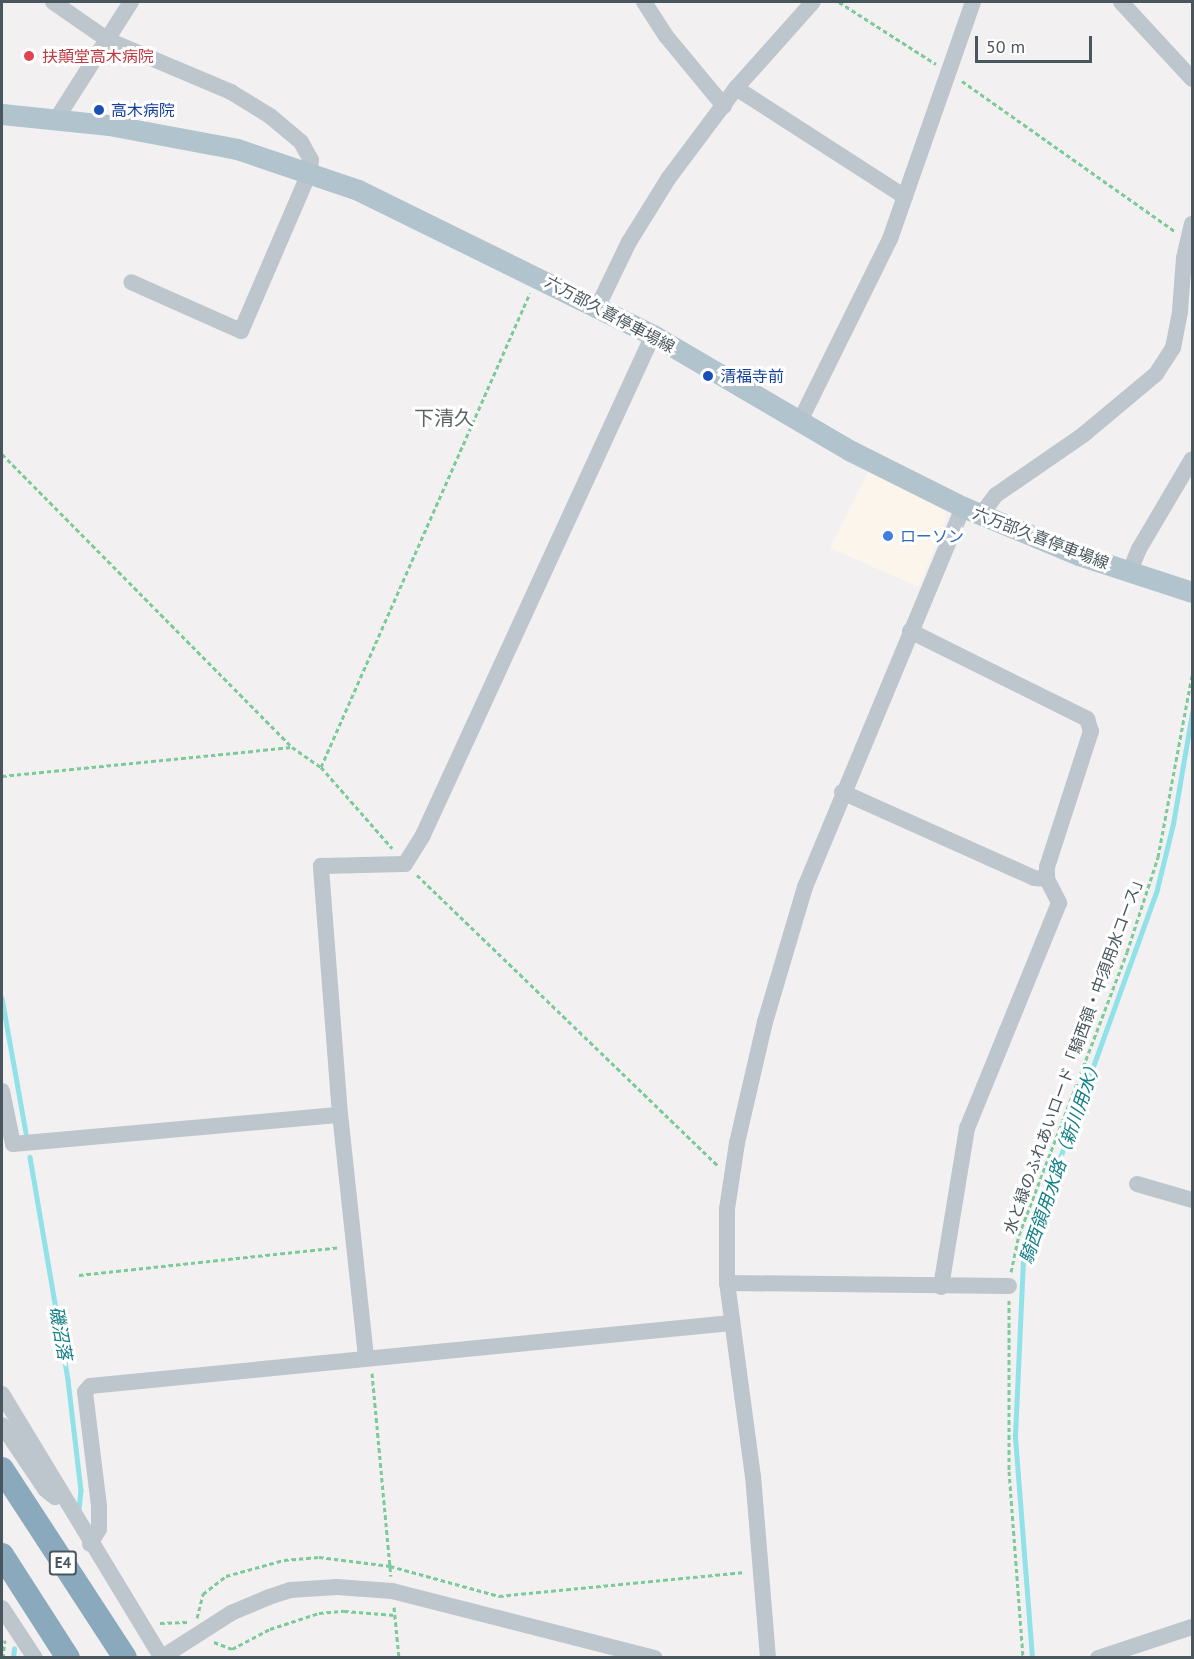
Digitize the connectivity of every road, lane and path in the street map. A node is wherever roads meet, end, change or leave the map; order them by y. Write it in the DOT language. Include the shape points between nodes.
graph roads {
  1 [pos="53,2"];
  2 [pos="131,2"];
  3 [pos="644,2"];
  4 [pos="813,2"];
  5 [pos="839,2"];
  6 [pos="973,2"];
  7 [pos="1121,2"];
  8 [pos="108,40"];
  9 [pos="949,72"];
  10 [pos="1192,79"];
  11 [pos="736,88"];
  12 [pos="724,106"];
  13 [pos="2,114"];
  14 [pos="57,118"];
  15 [pos="310,171"];
  16 [pos="905,197"];
  17 [pos="1190,232"];
  18 [pos="537,276"];
  19 [pos="131,282"];
  20 [pos="598,306"];
  21 [pos="1186,310"];
  22 [pos="653,335"];
  23 [pos="800,421"];
  24 [pos="2,454"];
  25 [pos="1192,459"];
  26 [pos="972,512"];
  27 [pos="1130,572"];
  28 [pos="1192,592"];
  29 [pos="910,632"];
  30 [pos="1192,676"];
  31 [pos="292,747"];
  32 [pos="321,767"];
  33 [pos="2,776"];
  34 [pos="842,792"];
  35 [pos="405,864"];
  36 [pos="1047,879"];
  37 [pos="2,1091"];
  38 [pos="340,1115"];
  39 [pos="731,1177"];
  40 [pos="1137,1184"];
  41 [pos="1192,1200"];
  42 [pos="357,1245"];
  43 [pos="79,1275"];
  44 [pos="727,1283"];
  45 [pos="1009,1286"];
  46 [pos="941,1287"];
  47 [pos="731,1323"];
  48 [pos="369,1357"];
  49 [pos="2,1394"];
  50 [pos="2,1425"];
  51 [pos="2,1469"];
  52 [pos="67,1507"];
  53 [pos="90,1544"];
  54 [pos="2,1555"];
  55 [pos="391,1578"];
  56 [pos="393,1606"];
  57 [pos="2,1608"];
  58 [pos="197,1621"];
  59 [pos="159,1623"];
  60 [pos="1192,1627"];
  61 [pos="35,1658"];
  62 [pos="68,1658"];
  63 [pos="125,1658"];
  64 [pos="161,1658"];
  65 [pos="399,1658"];
  66 [pos="655,1658"];
  67 [pos="768,1658"];
  68 [pos="1023,1658"];
  69 [pos="1098,1658"];
  1 -- 8 [label="street"];
  2 -- 8 [label="street"];
  3 -- 12 [label="street" via="666,36"];
  4 -- 11 [label="street"];
  5 -- 9 [label="path"];
  6 -- 9 [label="street"];
  7 -- 10 [label="street"];
  8 -- 14 [label="street"];
  8 -- 15 [label="street" via="231,92 270,116 305,147 311,160"];
  9 -- 16 [label="street"];
  9 -- 17 [label="path"];
  11 -- 12 [label="street"];
  11 -- 16 [label="street"];
  12 -- 20 [label="street" via="648,208"];
  13 -- 14 [label="main road, 六万部久喜停車場線"];
  14 -- 15 [label="main road, 六万部久喜停車場線" via="237,149"];
  15 -- 18 [label="main road, 六万部久喜停車場線"];
  15 -- 19 [label="street" via="241,331"];
  16 -- 23 [label="street" via="875,274"];
  17 -- 21 [label="street"];
  18 -- 20 [label="main road, 六万部久喜停車場線"];
  18 -- 32 [label="path"];
  20 -- 22 [label="main road, 六万部久喜停車場線"];
  21 -- 26 [label="street" via="1173,348 1156,374 1083,435"];
  22 -- 23 [label="main road, 六万部久喜停車場線"];
  22 -- 35 [label="street" via="429,824"];
  23 -- 26 [label="main road, 六万部久喜停車場線"];
  24 -- 31 [label="path"];
  25 -- 27 [label="street"];
  26 -- 27 [label="main road, 六万部久喜停車場線"];
  26 -- 29 [label="street"];
  27 -- 28 [label="main road, 六万部久喜停車場線"];
  29 -- 34 [label="street"];
  29 -- 36 [label="street" via="1087,719 1091,731 1047,867"];
  30 -- 45 [label="path, 水と緑のふれあいロード「騎西領・中須用水コース」" via="1158,857 1127,952 1019,1235"];
  31 -- 32 [label="path"];
  31 -- 33 [label="path"];
  32 -- 35 [label="path"];
  34 -- 36 [label="street" via="1034,878"];
  34 -- 39 [label="street" via="805,887 765,1022"];
  35 -- 38 [label="street" via="321,866"];
  35 -- 39 [label="path"];
  36 -- 46 [label="street" via="1059,903 967,1128"];
  37 -- 38 [label="street" via="13,1144"];
  38 -- 42 [label="street"];
  39 -- 44 [label="street"];
  40 -- 41 [label="street"];
  42 -- 43 [label="path"];
  42 -- 48 [label="street"];
  44 -- 46 [label="street"];
  44 -- 47 [label="street"];
  45 -- 46 [label="street"];
  45 -- 68 [label="path, 水と緑のふれあいロード「騎西領・中須用水コース」" via="1009,1471"];
  47 -- 48 [label="street"];
  47 -- 67 [label="street" via="753,1477"];
  48 -- 53 [label="street" via="90,1386 85,1392 99,1529"];
  48 -- 55 [label="path"];
  49 -- 52 [label="street"];
  50 -- 52 [label="street" via="45,1489"];
  51 -- 63 [label="highway, E4"];
  52 -- 53 [label="street"];
  53 -- 64 [label="street"];
  54 -- 62 [label="highway"];
  56 -- 65 [label="path"];
  57 -- 61 [label="street"];
  58 -- 59 [label="path"];
  60 -- 69 [label="street"];
  64 -- 66 [label="street" via="231,1613 290,1590 366,1587"];
}
